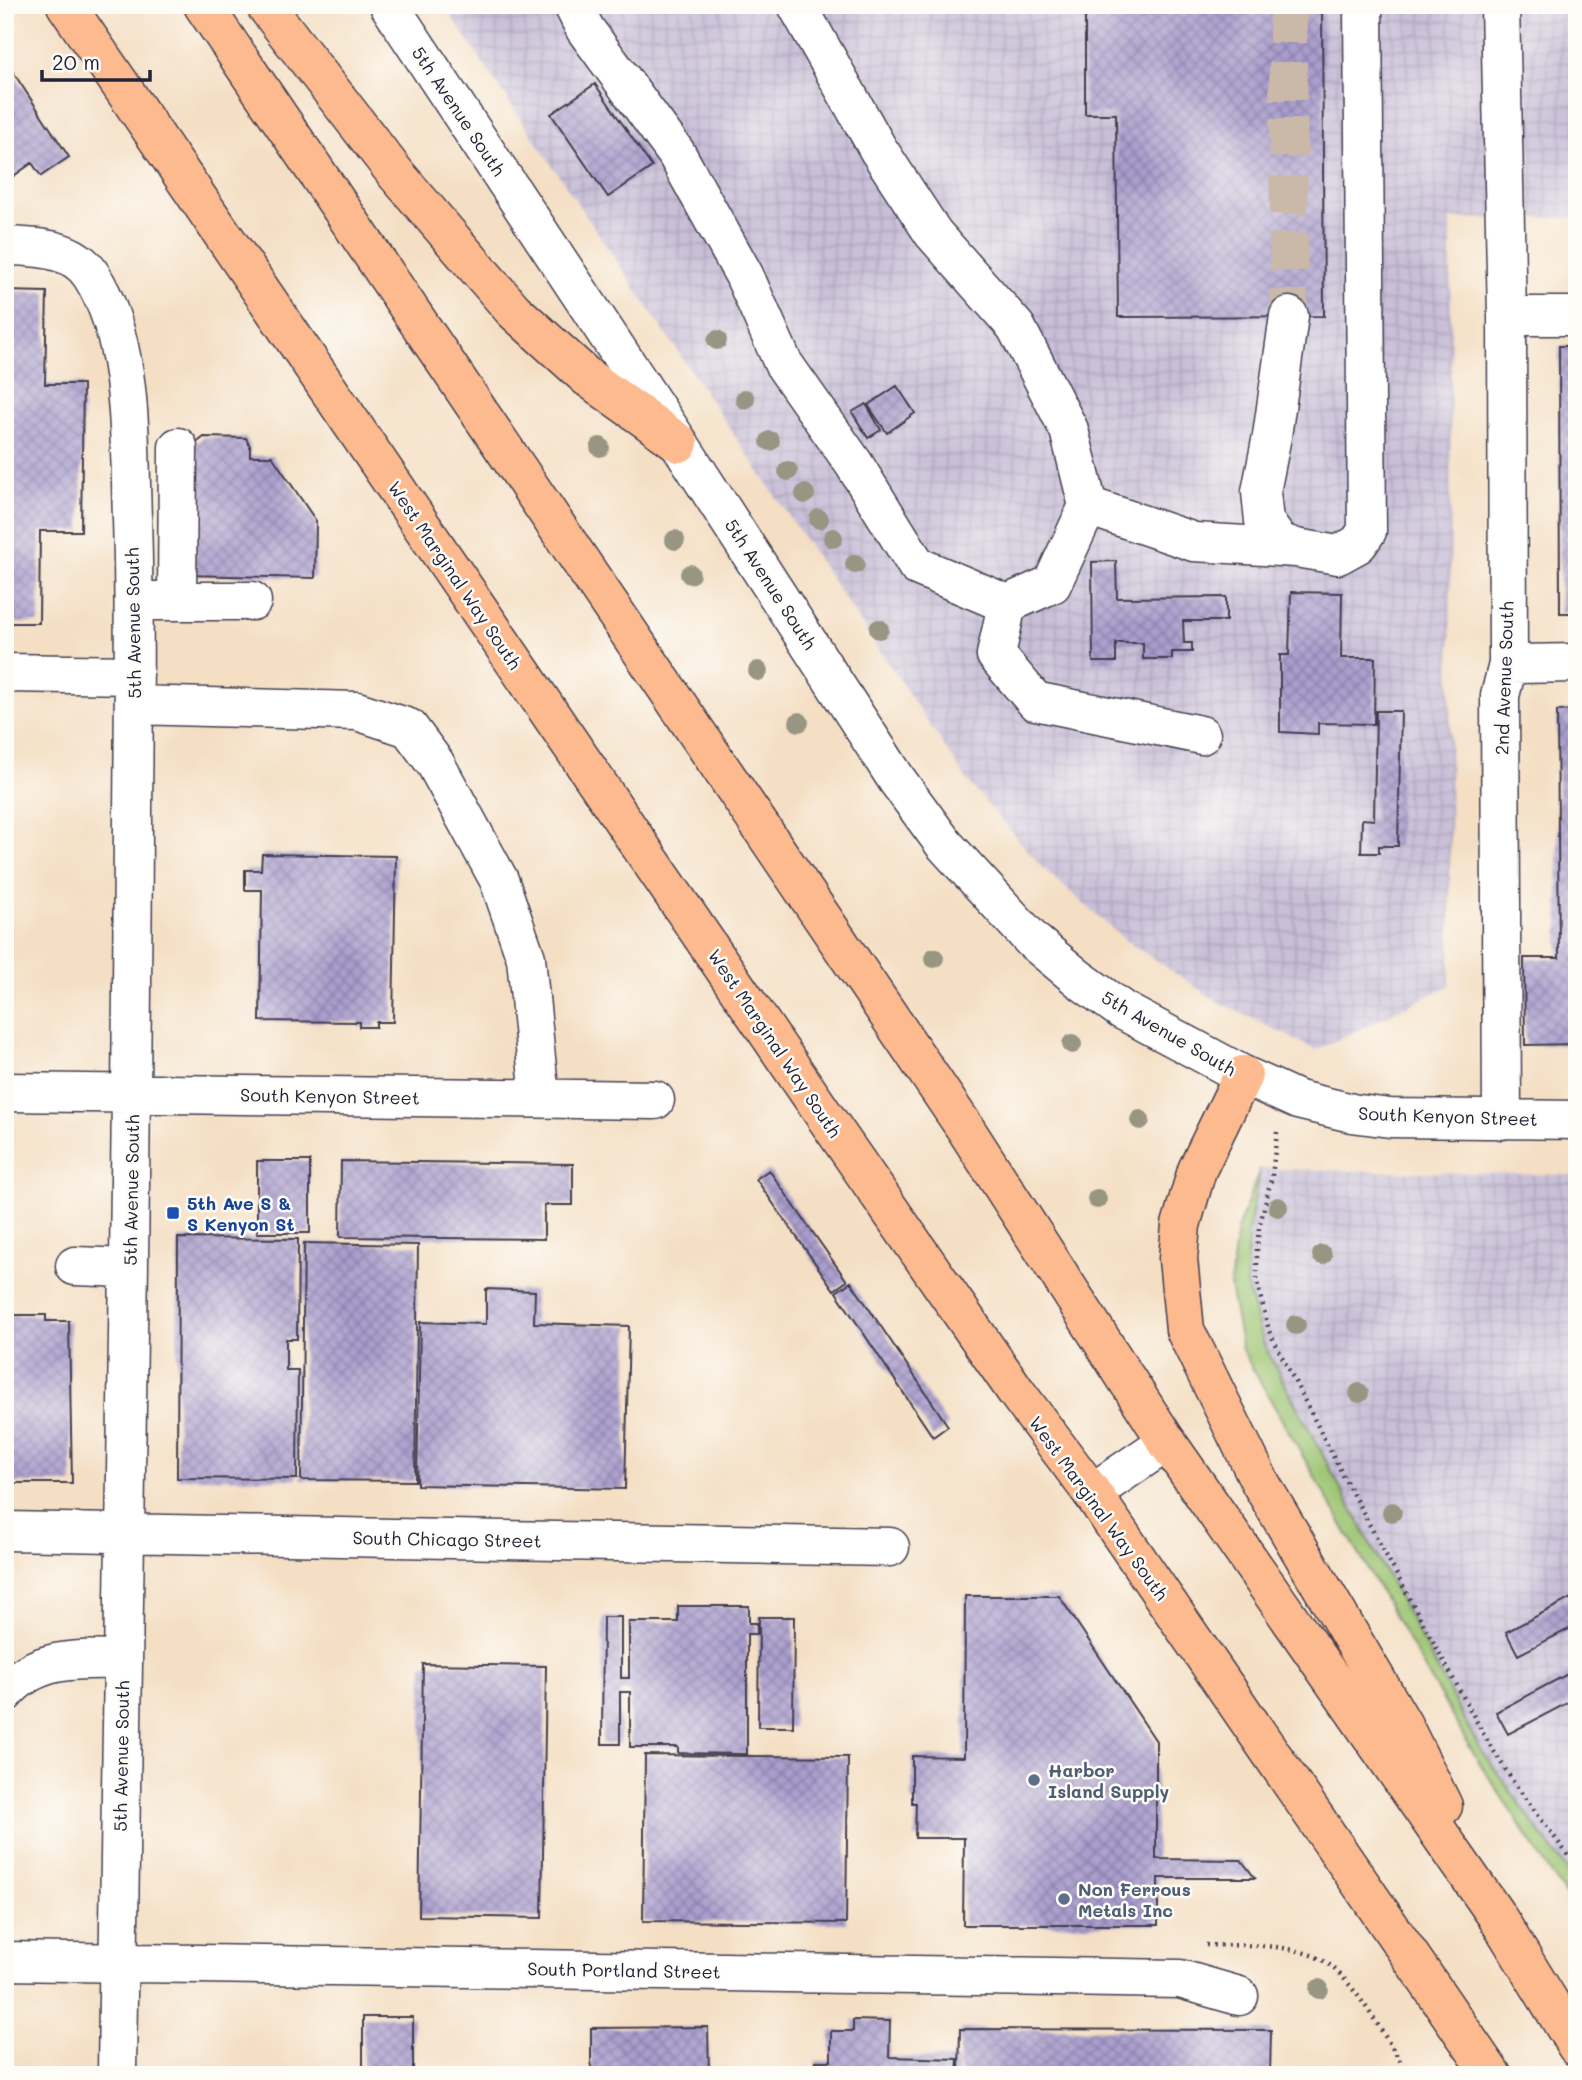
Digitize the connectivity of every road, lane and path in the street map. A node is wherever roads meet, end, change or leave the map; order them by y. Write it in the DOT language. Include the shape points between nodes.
graph roads {
  1 [pos="66,5"];
  2 [pos="203,5"];
  3 [pos="265,5"];
  4 [pos="389,5"];
  5 [pos="573,5"];
  6 [pos="797,5"];
  7 [pos="1363,5"];
  8 [pos="1500,5"];
  9 [pos="5,246"];
  10 [pos="1289,316"];
  11 [pos="1507,316"];
  12 [pos="1577,316"];
  13 [pos="679,443"];
  14 [pos="178,447"];
  15 [pos="1088,506"];
  16 [pos="1296,548"];
  17 [pos="134,601"];
  18 [pos="177,601"];
  19 [pos="252,601"];
  20 [pos="1007,604"];
  21 [pos="1577,663"];
  22 [pos="1508,664"];
  23 [pos="5,673"];
  24 [pos="134,690"];
  25 [pos="1201,735"];
  26 [pos="1243,1076"];
  27 [pos="5,1091"];
  28 [pos="133,1093"];
  29 [pos="540,1098"];
  30 [pos="655,1100"];
  31 [pos="1502,1120"];
  32 [pos="1577,1120"];
  33 [pos="1273,1152"];
  34 [pos="75,1266"];
  35 [pos="129,1268"];
  36 [pos="1167,1441"];
  37 [pos="1092,1493"];
  38 [pos="5,1531"];
  39 [pos="125,1533"];
  40 [pos="890,1547"];
  41 [pos="123,1660"];
  42 [pos="5,1693"];
  43 [pos="1577,1867"];
  44 [pos="1496,1915"];
  45 [pos="5,1961"];
  46 [pos="119,1963"];
  47 [pos="1240,1996"];
  48 [pos="1577,2047"];
  49 [pos="117,2075"];
  50 [pos="1492,2075"];
  1 -- 37 [label="highway, West Marginal Way South" via="834,1129 1009,1382"];
  2 -- 36 [label="highway" via="965,1128"];
  3 -- 13 [label="highway" via="396,174 513,310 587,377"];
  4 -- 13 [label="street, 5th Avenue South"];
  5 -- 20 [label="street" via="585,29 676,153 744,275 783,363 918,566"];
  6 -- 15 [label="street" via="878,149 933,233 1016,327 1069,430"];
  7 -- 16 [label="street" via="1367,531 1358,544 1338,555"];
  8 -- 11 [label="street, 2nd Avenue South"];
  9 -- 17 [label="street, 5th Avenue South" via="69,255 90,272 106,307 119,345 127,394"];
  10 -- 16 [label="street" via="1261,492 1264,521 1279,542"];
  11 -- 12 [label="street"];
  11 -- 22 [label="street, 2nd Avenue South"];
  13 -- 26 [label="street, 5th Avenue South" via="944,844 1032,940 1101,995"];
  14 -- 18 [label="street"];
  15 -- 16 [label="street" via="1194,542"];
  15 -- 20 [label="street" via="1052,584"];
  17 -- 18 [label="street"];
  17 -- 24 [label="street, 5th Avenue South"];
  18 -- 19 [label="street"];
  20 -- 25 [label="street" via="996,655 1035,701"];
  21 -- 22 [label="street"];
  22 -- 31 [label="street, 2nd Avenue South" via="1500,696"];
  23 -- 24 [label="street"];
  24 -- 28 [label="street, 5th Avenue South"];
  24 -- 29 [label="street" via="358,711 409,728 435,763 499,880 526,958"];
  26 -- 31 [label="street, South Kenyon Street" via="1298,1100 1352,1113"];
  26 -- 44 [label="highway" via="1197,1170 1181,1225 1178,1259 1185,1330 1260,1482 1404,1725"];
  27 -- 28 [label="street, South Kenyon Street"];
  28 -- 29 [label="street, South Kenyon Street"];
  28 -- 35 [label="street, 5th Avenue South"];
  29 -- 30 [label="street, South Kenyon Street"];
  31 -- 32 [label="street, South Kenyon Street"];
  33 -- 43 [label="path" via="1259,1228 1257,1271 1269,1331 1485,1737"];
  34 -- 35 [label="street"];
  35 -- 39 [label="street, 5th Avenue South"];
  36 -- 37 [label="street"];
  36 -- 44 [label="highway"];
  37 -- 50 [label="highway, West Marginal Way South"];
  38 -- 39 [label="street, South Chicago Street"];
  39 -- 40 [label="street, South Chicago Street"];
  39 -- 41 [label="street, 5th Avenue South"];
  41 -- 42 [label="street" via="71,1659 43,1665 18,1679"];
  41 -- 46 [label="street, 5th Avenue South"];
  44 -- 48 [label="highway"];
  45 -- 46 [label="street, South Portland Street"];
  46 -- 47 [label="street, South Portland Street" via="1180,1979"];
  46 -- 49 [label="street, 5th Avenue South"];
}
